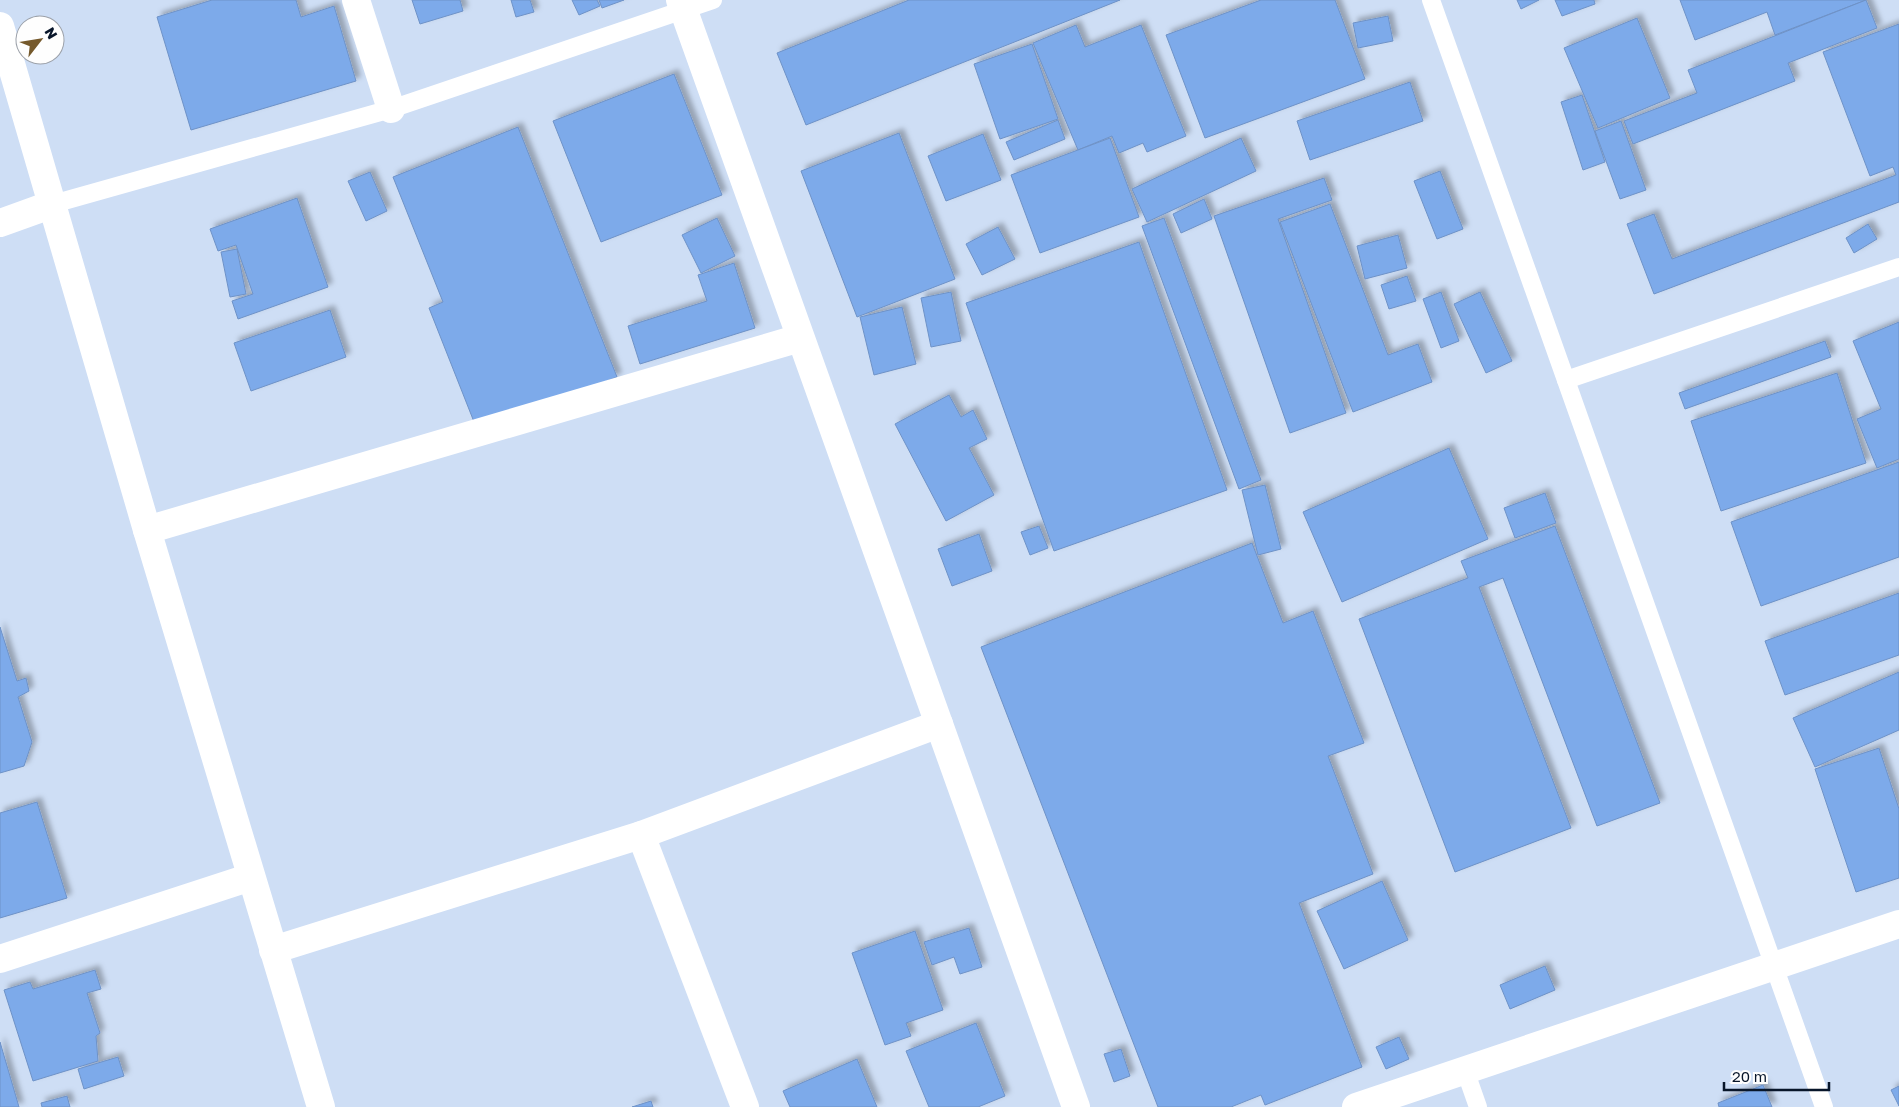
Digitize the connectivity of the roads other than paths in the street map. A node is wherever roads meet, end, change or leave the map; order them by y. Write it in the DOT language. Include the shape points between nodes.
graph roads {
  1 [pos="356,0"];
  2 [pos="712,0"];
  3 [pos="1431,0"];
  4 [pos="681,5"];
  5 [pos="0,26"];
  6 [pos="392,109"];
  7 [pos="53,204"];
  8 [pos="0,223"];
  9 [pos="1899,267"];
  10 [pos="800,338"];
  11 [pos="1566,380"];
  12 [pos="147,530"];
  13 [pos="939,724"];
  14 [pos="641,835"];
  15 [pos="250,877"];
  16 [pos="1899,924"];
  17 [pos="273,950"];
  18 [pos="0,959"];
  19 [pos="1774,966"];
  20 [pos="1465,1070"];
  21 [pos="321,1107"];
  22 [pos="745,1107"];
  23 [pos="1076,1107"];
  24 [pos="1356,1107"];
  25 [pos="1478,1107"];
  26 [pos="1824,1107"];
  1 -- 6 [label="street"];
  2 -- 4 [label="lane"];
  3 -- 11 [label="lane"];
  4 -- 6 [label="lane"];
  4 -- 10 [label="street"];
  5 -- 7 [label="street"];
  6 -- 7 [label="lane"];
  7 -- 8 [label="street"];
  7 -- 12 [label="street"];
  9 -- 11 [label="lane"];
  10 -- 12 [label="street"];
  10 -- 13 [label="street"];
  11 -- 19 [label="lane"];
  12 -- 15 [label="street"];
  13 -- 14 [label="street"];
  13 -- 23 [label="street"];
  14 -- 17 [label="street"];
  14 -- 22 [label="street"];
  15 -- 17 [label="street"];
  15 -- 18 [label="street"];
  16 -- 19 [label="street"];
  17 -- 21 [label="street"];
  19 -- 20 [label="street"];
  19 -- 26 [label="lane"];
  20 -- 24 [label="street"];
  20 -- 25 [label="lane"];
}
